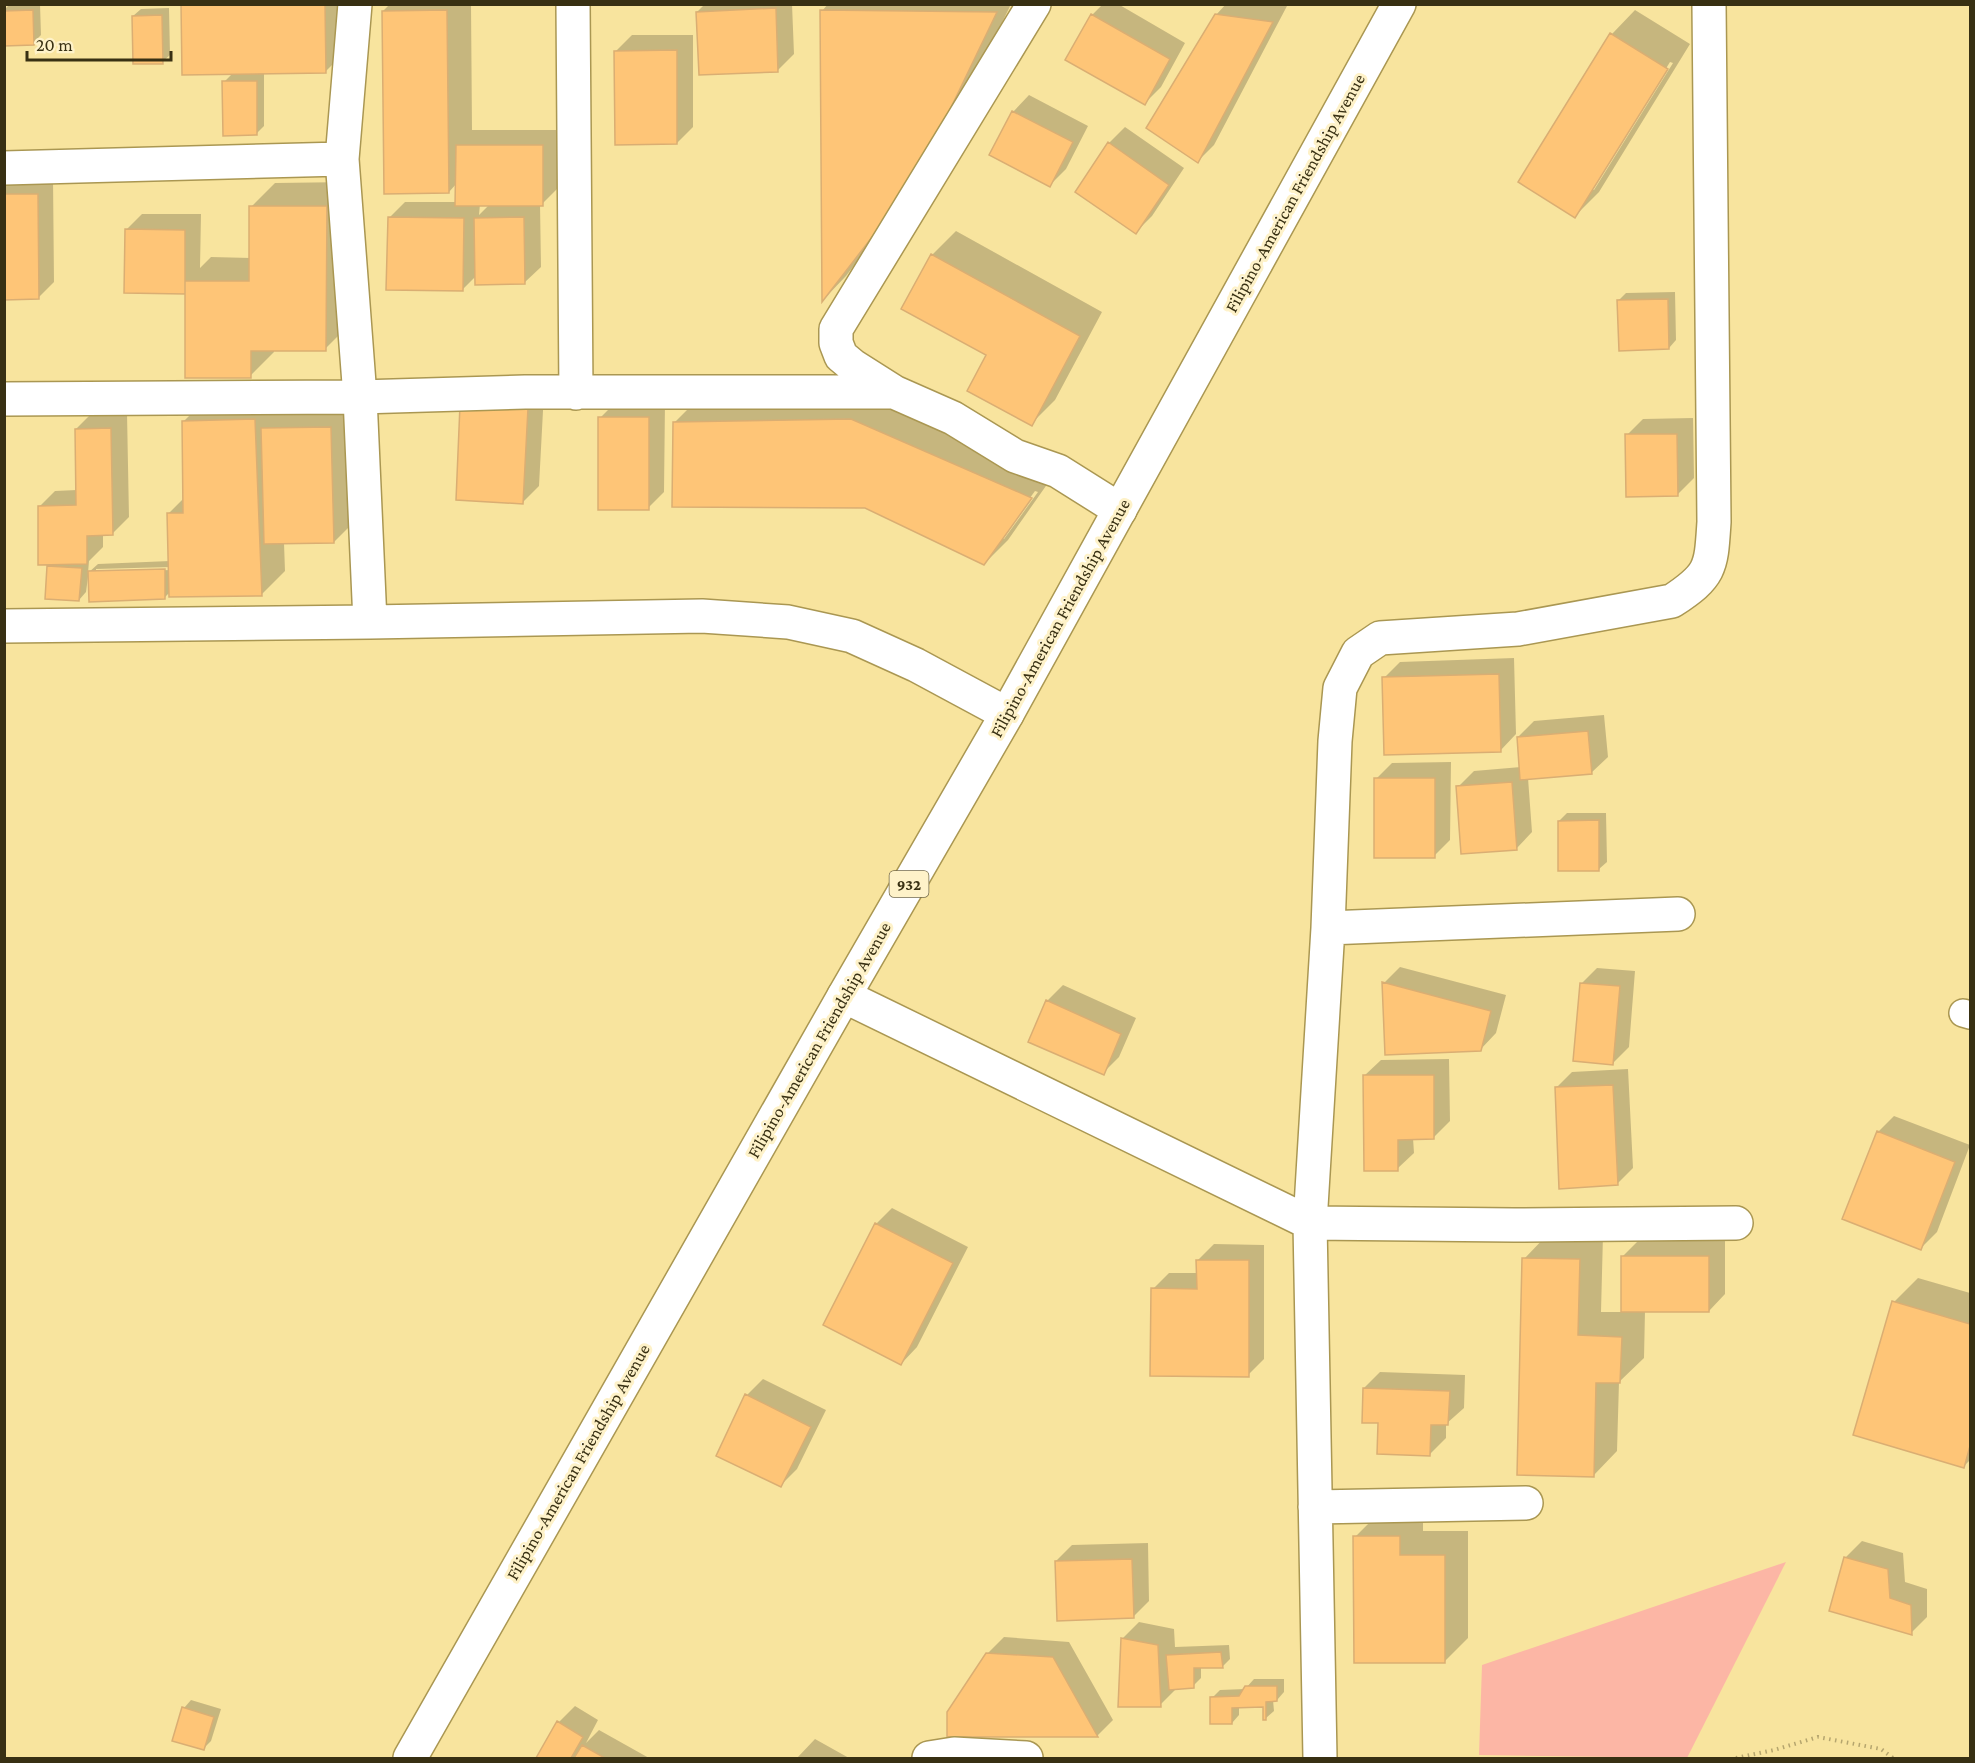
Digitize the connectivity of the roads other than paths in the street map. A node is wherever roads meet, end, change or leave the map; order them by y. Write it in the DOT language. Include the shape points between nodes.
graph roads {
  1 [pos="355,4"];
  2 [pos="573,4"];
  3 [pos="1034,4"];
  4 [pos="1399,4"];
  5 [pos="1709,4"];
  6 [pos="342,159"];
  7 [pos="4,168"];
  8 [pos="894,392"];
  9 [pos="576,393"];
  10 [pos="360,397"];
  11 [pos="4,399"];
  12 [pos="1120,510"];
  13 [pos="370,622"];
  14 [pos="4,626"];
  15 [pos="1007,714"];
  16 [pos="1678,914"];
  17 [pos="1328,928"];
  18 [pos="844,996"];
  19 [pos="1310,1223"];
  20 [pos="1736,1223"];
  21 [pos="1526,1503"];
  22 [pos="1315,1507"];
  23 [pos="410,1758"];
  24 [pos="929,1758"];
  25 [pos="1026,1758"];
  26 [pos="1320,1758"];
  1 -- 6 [label="street"];
  2 -- 9 [label="street"];
  3 -- 8 [label="street" via="836,329 841,356"];
  4 -- 12 [label="street, Filipino-American Friendship Avenue / 932"];
  5 -- 17 [label="street" via="1714,522 1711,559 1692,588 1672,601 1518,629 1380,638 1358,653 1340,688"];
  6 -- 7 [label="street"];
  6 -- 10 [label="street"];
  8 -- 9 [label="street"];
  8 -- 12 [label="street" via="953,418 1015,456 1058,471"];
  9 -- 10 [label="street"];
  10 -- 11 [label="street"];
  10 -- 13 [label="street"];
  12 -- 15 [label="street, Filipino-American Friendship Avenue / 932"];
  13 -- 14 [label="street"];
  13 -- 15 [label="street" via="702,616 788,622 852,636"];
  15 -- 18 [label="street, Filipino-American Friendship Avenue / 932"];
  16 -- 17 [label="street"];
  17 -- 19 [label="street"];
  18 -- 19 [label="street"];
  18 -- 23 [label="street, Filipino-American Friendship Avenue / 932"];
  19 -- 20 [label="street"];
  19 -- 22 [label="street"];
  21 -- 22 [label="street"];
  22 -- 26 [label="street"];
  24 -- 25 [label="street" via="954,1754"];
}
